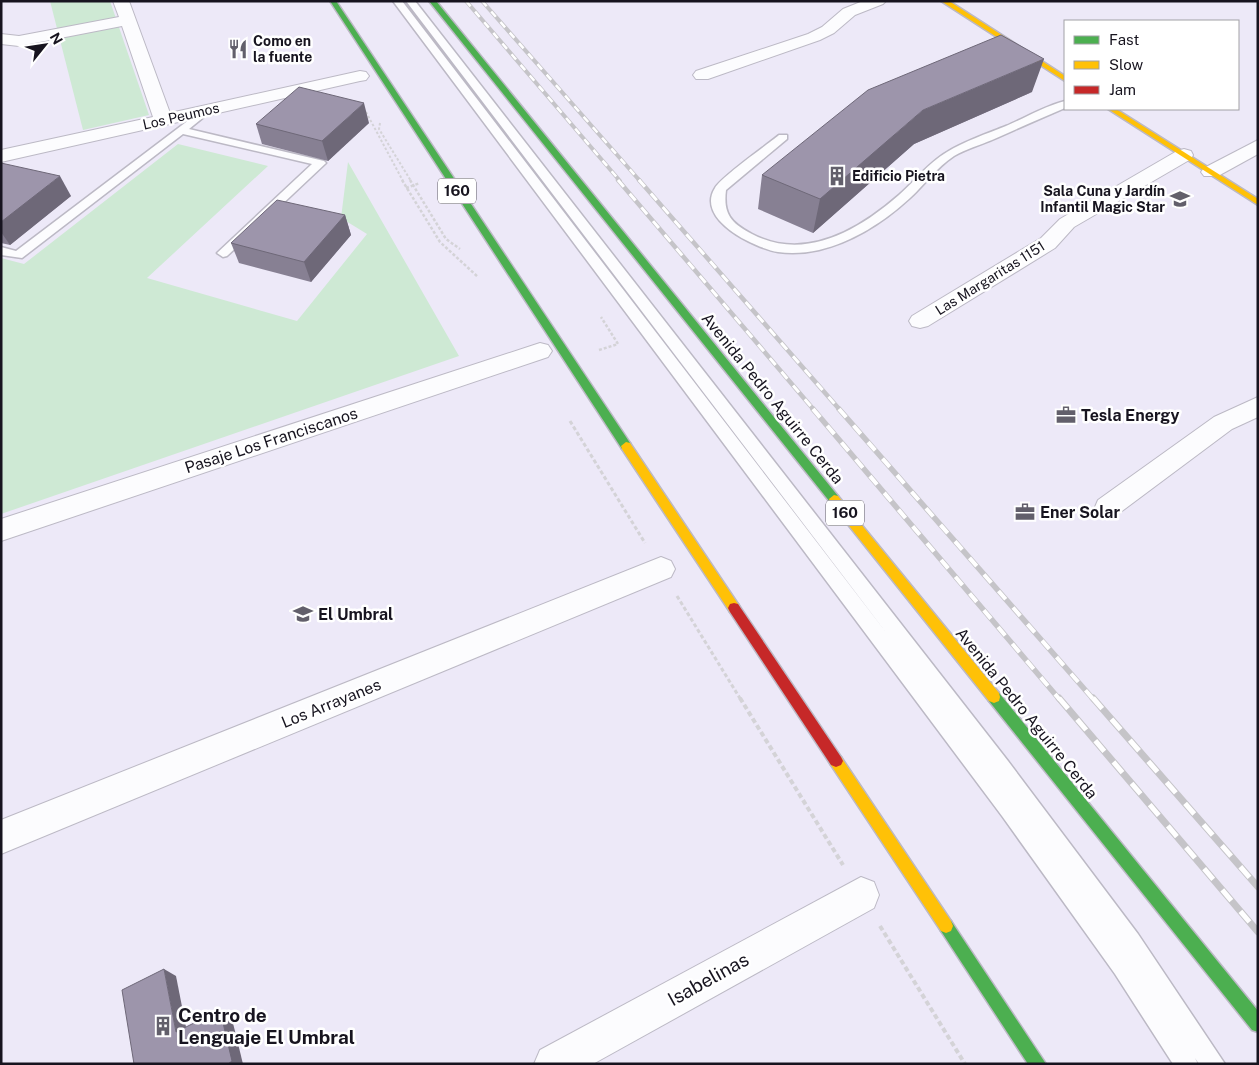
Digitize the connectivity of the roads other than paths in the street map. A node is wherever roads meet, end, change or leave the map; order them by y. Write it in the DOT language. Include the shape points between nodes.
graph roads {
  1 [pos="121,1"];
  2 [pos="333,1"];
  3 [pos="397,1"];
  4 [pos="410,1"];
  5 [pos="432,1"];
  6 [pos="878,1"];
  7 [pos="944,1"];
  8 [pos="127,20"];
  9 [pos="1,39"];
  10 [pos="19,41"];
  11 [pos="1,52"];
  12 [pos="702,75"];
  13 [pos="356,77"];
  14 [pos="1064,78"];
  15 [pos="1064,104"];
  16 [pos="206,110"];
  17 [pos="1114,110"];
  18 [pos="163,120"];
  19 [pos="181,130"];
  20 [pos="265,136"];
  21 [pos="783,137"];
  22 [pos="1258,146"];
  23 [pos="252,147"];
  24 [pos="1184,155"];
  25 [pos="1,156"];
  26 [pos="1211,172"];
  27 [pos="1258,202"];
  28 [pos="274,205"];
  29 [pos="294,210"];
  30 [pos="1,251"];
  31 [pos="223,253"];
  32 [pos="920,321"];
  33 [pos="540,351"];
  34 [pos="1258,406"];
  35 [pos="1108,507"];
  36 [pos="1,530"];
  37 [pos="660,569"];
  38 [pos="1,837"];
  39 [pos="861,895"];
  40 [pos="1258,1024"];
  41 [pos="554,1064"];
  42 [pos="1038,1064"];
  43 [pos="1186,1064"];
  44 [pos="1213,1064"];
  1 -- 8 [label="street"];
  2 -- 42 [label="main road, 160"];
  3 -- 43 [label="lane" via="1009,809 1103,937"];
  4 -- 44 [label="lane" via="1001,768 1130,942"];
  5 -- 40 [label="main road, Avenida Pedro Aguirre Cerda / 160"];
  6 -- 12 [label="street" via="849,12 828,30 807,40"];
  7 -- 14 [label="main road"];
  8 -- 10 [label="street"];
  8 -- 18 [label="street"];
  9 -- 10 [label="street"];
  10 -- 11 [label="street"];
  13 -- 16 [label="street, Los Peumos"];
  15 -- 21 [label="lane" via="952,153 900,200 865,226 827,245 807,250 784,250 750,238 731,225 718,205 720,189"];
  16 -- 18 [label="street, Los Peumos"];
  16 -- 19 [label="lane"];
  17 -- 24 [label="main road"];
  18 -- 25 [label="street, Los Peumos"];
  19 -- 23 [label="lane"];
  19 -- 30 [label="lane" via="18,255"];
  20 -- 23 [label="lane"];
  22 -- 26 [label="street"];
  23 -- 28 [label="lane" via="320,163"];
  24 -- 26 [label="main road"];
  24 -- 32 [label="street, Las Margaritas 1151" via="1067,223 1048,243"];
  26 -- 27 [label="main road"];
  28 -- 29 [label="lane"];
  28 -- 31 [label="lane"];
  33 -- 36 [label="street, Pasaje Los Franciscanos"];
  34 -- 35 [label="street" via="1223,423"];
  37 -- 38 [label="street, Los Arrayanes"];
  39 -- 41 [label="street, Isabelinas"];
}
